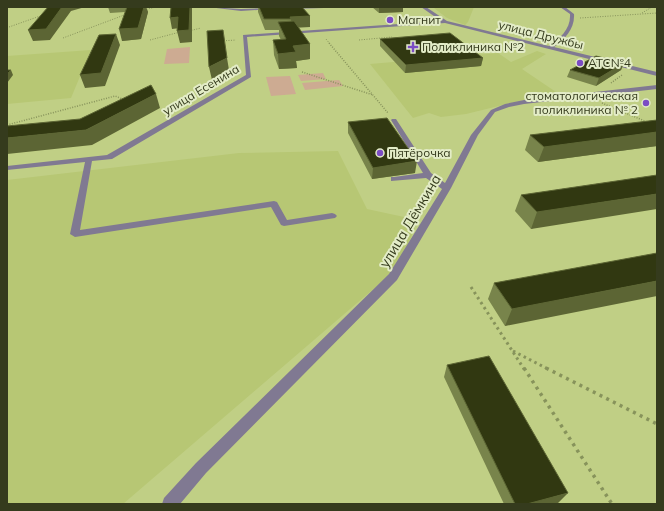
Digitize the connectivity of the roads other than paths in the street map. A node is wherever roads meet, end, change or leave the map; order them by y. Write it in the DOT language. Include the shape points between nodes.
graph roads {
  1 [pos="210,7"];
  2 [pos="356,7"];
  3 [pos="423,7"];
  4 [pos="562,7"];
  5 [pos="276,8"];
  6 [pos="284,8"];
  7 [pos="445,22"];
  8 [pos="550,48"];
  9 [pos="657,74"];
  10 [pos="657,87"];
  11 [pos="394,120"];
  12 [pos="89,159"];
  13 [pos="7,168"];
  14 [pos="428,175"];
  15 [pos="394,179"];
  16 [pos="447,188"];
  17 [pos="332,216"];
  18 [pos="170,504"];
  1 -- 5 [label="street" via="241,10"];
  2 -- 6 [label="street"];
  3 -- 7 [label="street, улица Дружбы"];
  4 -- 8 [label="street" via="572,14 572,18 564,38"];
  7 -- 8 [label="street, улица Дружбы"];
  7 -- 12 [label="street, улица Есенина" via="245,36 249,76 109,157"];
  8 -- 9 [label="street, улица Дружбы"];
  10 -- 16 [label="street, улица Дёмкина" via="524,102 493,111 475,136"];
  11 -- 14 [label="street"];
  12 -- 13 [label="street, улица Есенина"];
  12 -- 17 [label="street" via="75,234 274,204 284,224"];
  14 -- 15 [label="street"];
  14 -- 16 [label="street"];
  16 -- 18 [label="street, улица Дёмкина" via="393,277 201,468"];
}
